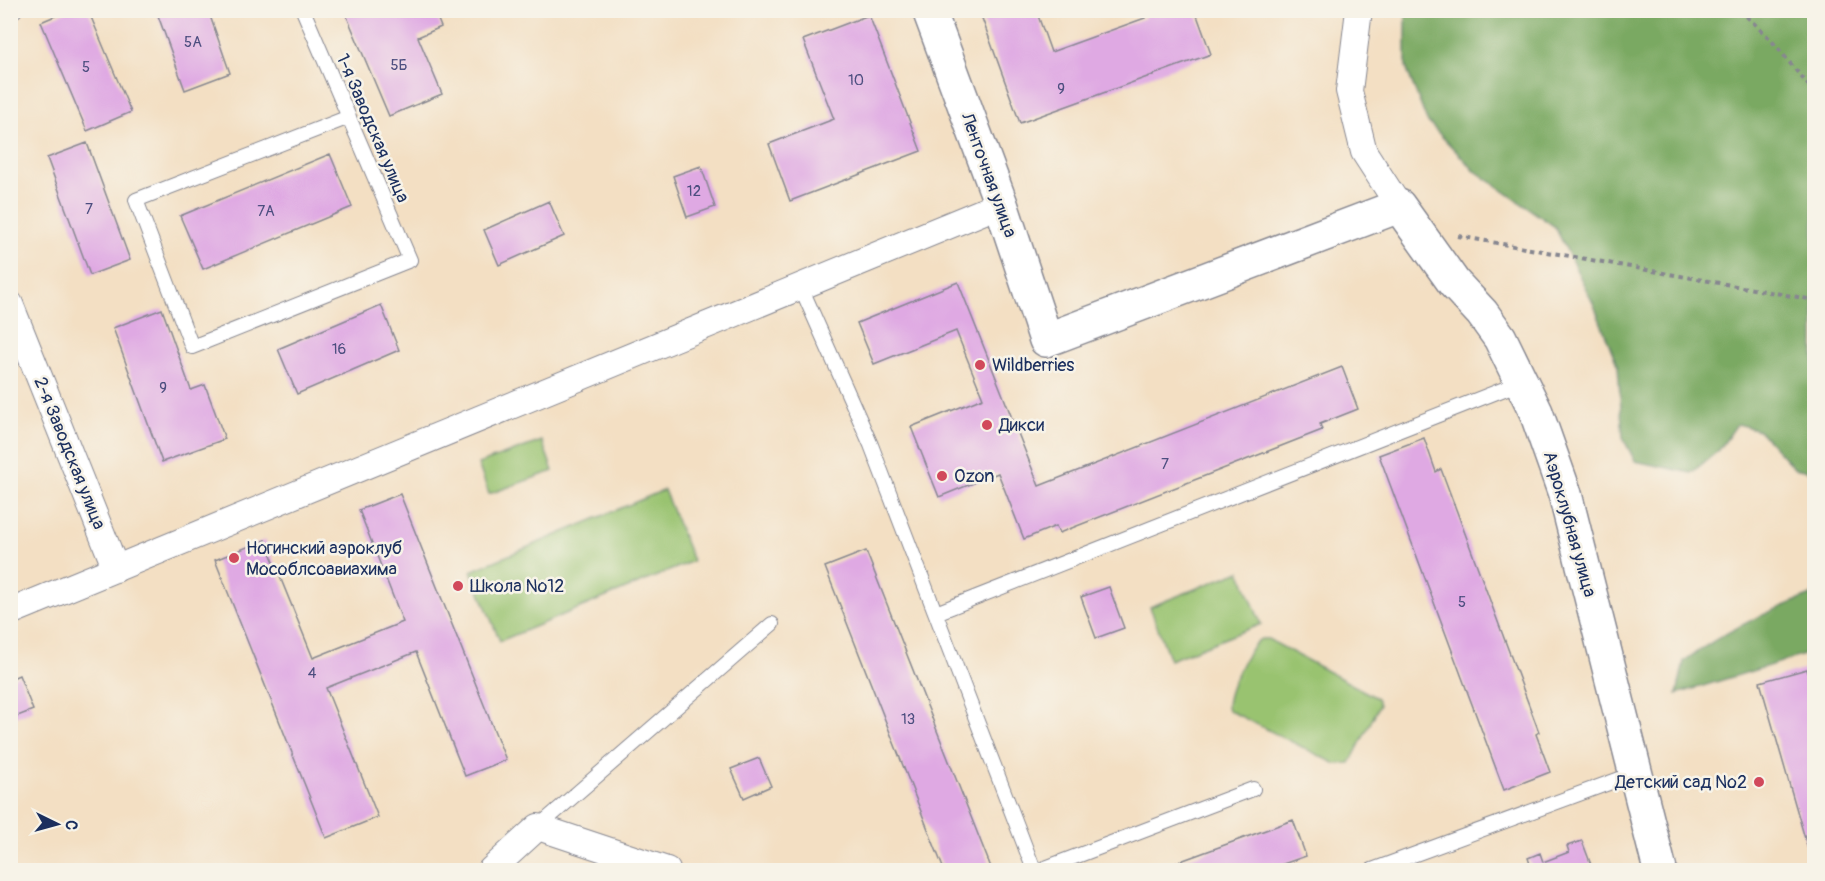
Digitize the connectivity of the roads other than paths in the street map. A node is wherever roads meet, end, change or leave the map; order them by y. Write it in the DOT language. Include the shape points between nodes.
graph roads {
  1 [pos="303,10"];
  2 [pos="929,10"];
  3 [pos="1359,10"];
  4 [pos="349,117"];
  5 [pos="1001,204"];
  6 [pos="1406,216"];
  7 [pos="800,285"];
  8 [pos="10,304"];
  9 [pos="1522,382"];
  10 [pos="116,569"];
  11 [pos="10,612"];
  12 [pos="936,613"];
  13 [pos="772,624"];
  14 [pos="1638,772"];
  15 [pos="1253,789"];
  16 [pos="538,827"];
  17 [pos="491,870"];
  18 [pos="667,870"];
  19 [pos="1034,870"];
  20 [pos="1040,870"];
  21 [pos="1372,870"];
  22 [pos="1660,870"];
  1 -- 4 [label="lane, 1-я Заводская улица"];
  2 -- 5 [label="street, Ленточная улица"];
  3 -- 6 [label="street, Аэроклубная улица" via="1349,91 1364,152"];
  4 -- 4 [label="lane, 1-я Заводская улица" via="410,260 192,347 136,200"];
  5 -- 6 [label="street, Ленточная улица" via="1046,340"];
  5 -- 7 [label="street"];
  6 -- 9 [label="street, Аэроклубная улица" via="1500,338"];
  7 -- 10 [label="street"];
  7 -- 12 [label="lane" via="871,445"];
  8 -- 10 [label="street, 2-я Заводская улица"];
  9 -- 12 [label="lane"];
  9 -- 14 [label="street, Аэроклубная улица" via="1565,494"];
  10 -- 11 [label="street"];
  12 -- 19 [label="lane"];
  13 -- 16 [label="lane"];
  14 -- 21 [label="lane"];
  14 -- 22 [label="street, Аэроклубная улица"];
  15 -- 20 [label="lane"];
  16 -- 17 [label="street"];
  16 -- 18 [label="street"];
}
